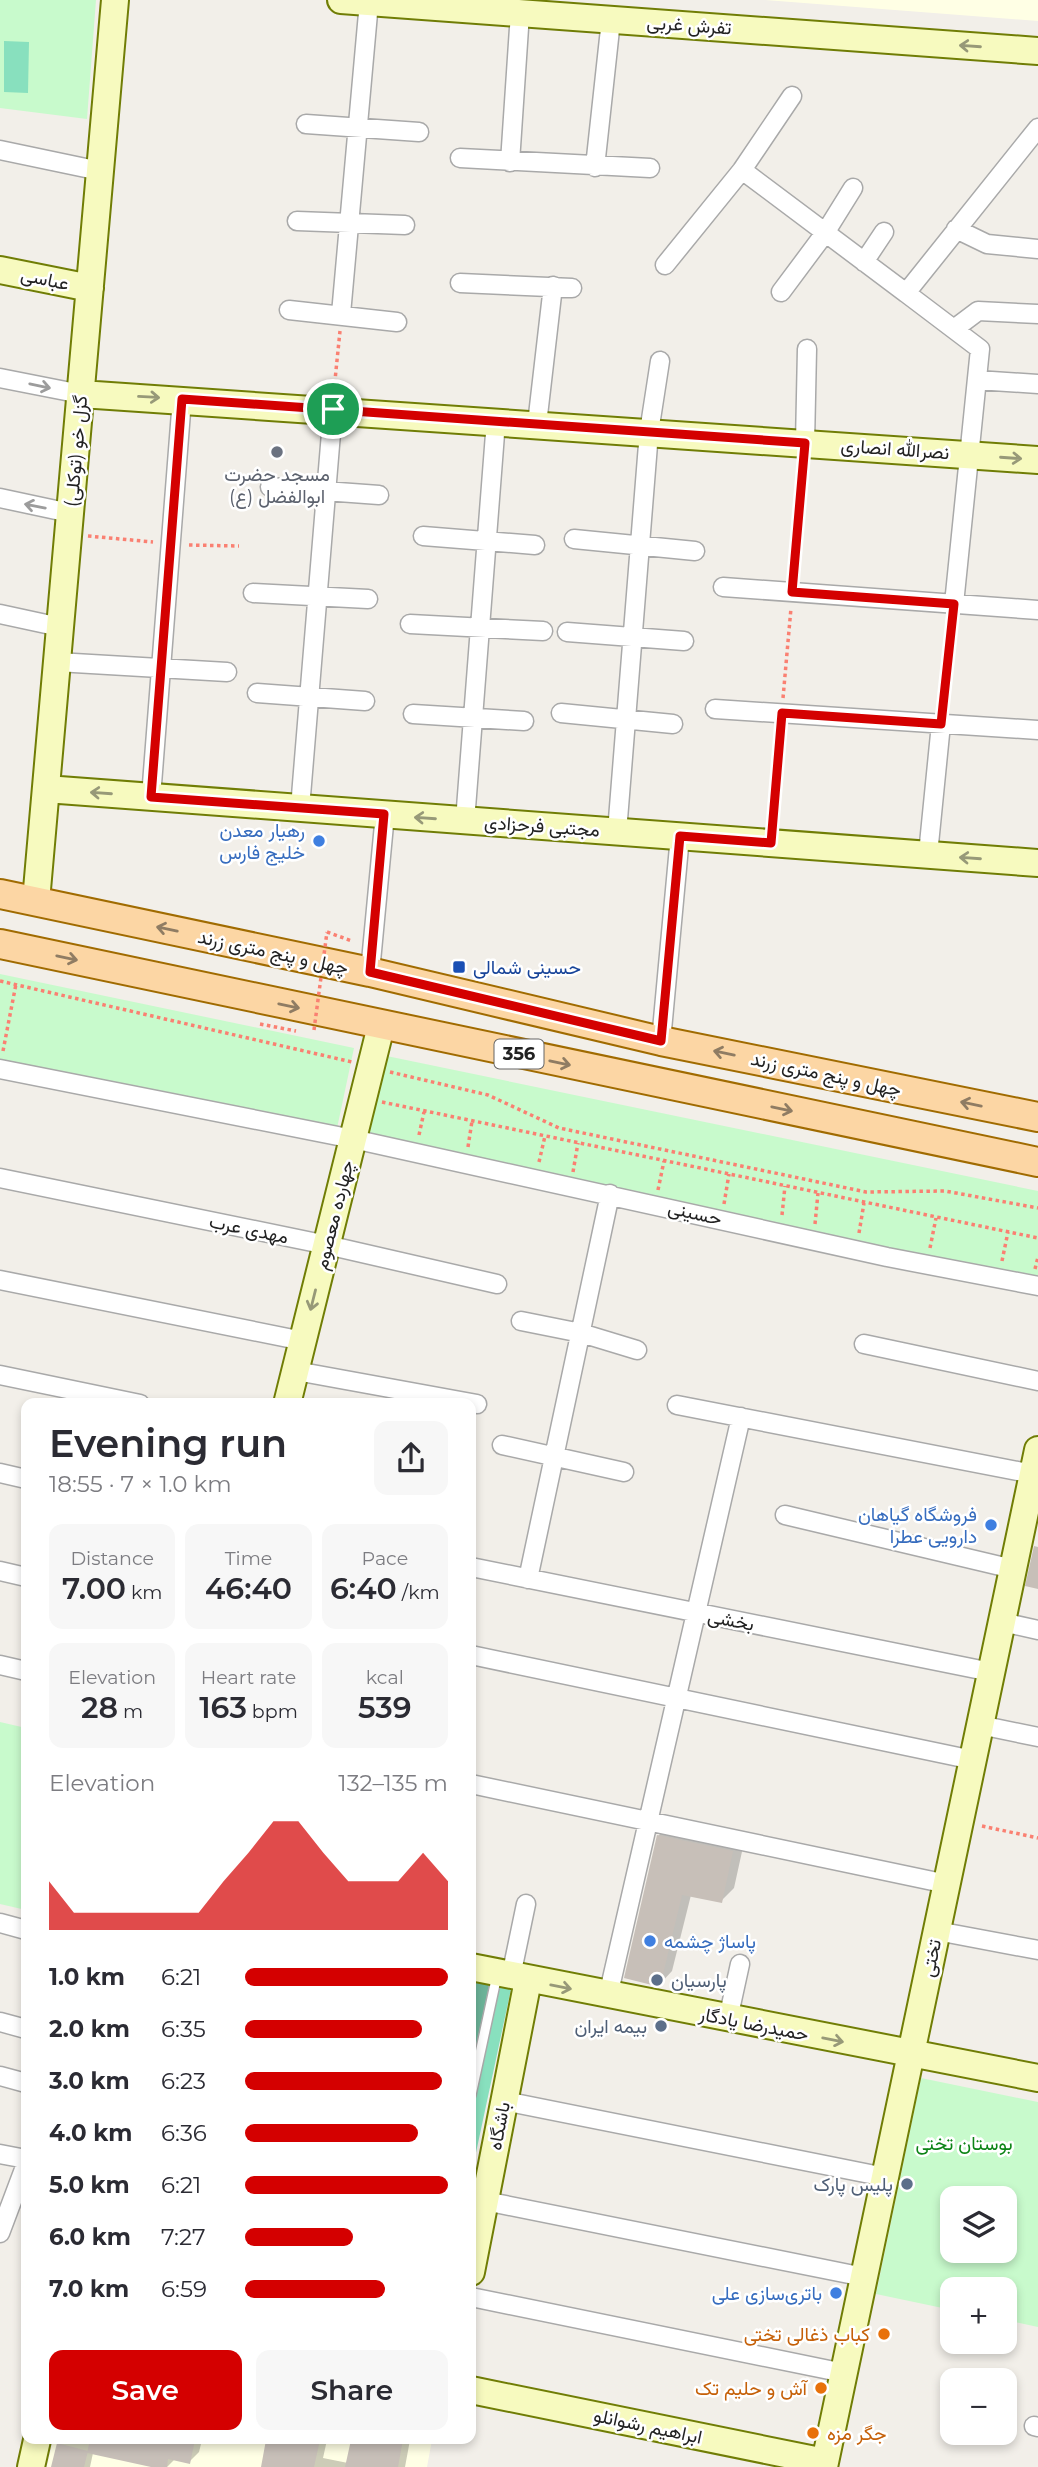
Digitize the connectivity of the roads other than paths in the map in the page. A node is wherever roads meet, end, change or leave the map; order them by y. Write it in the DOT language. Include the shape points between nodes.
graph roads {
  1 [pos="115,0"];
  2 [pos="341,0"];
  3 [pos="369,2"];
  4 [pos="520,13"];
  5 [pos="611,20"];
  6 [pos="1038,51"];
  7 [pos="792,96"];
  8 [pos="306,124"];
  9 [pos="358,126"];
  10 [pos="1038,128"];
  11 [pos="419,132"];
  12 [pos="0,150"];
  13 [pos="460,158"];
  14 [pos="510,162"];
  15 [pos="595,167"];
  16 [pos="650,168"];
  17 [pos="742,170"];
  18 [pos="100,171"];
  19 [pos="853,188"];
  20 [pos="297,220"];
  21 [pos="350,222"];
  22 [pos="405,225"];
  23 [pos="956,229"];
  24 [pos="884,232"];
  25 [pos="825,233"];
  26 [pos="1038,249"];
  27 [pos="864,262"];
  28 [pos="665,265"];
  29 [pos="0,270"];
  30 [pos="460,283"];
  31 [pos="553,286"];
  32 [pos="90,288"];
  33 [pos="572,288"];
  34 [pos="781,292"];
  35 [pos="906,293"];
  36 [pos="289,310"];
  37 [pos="341,314"];
  38 [pos="1038,314"];
  39 [pos="397,322"];
  40 [pos="954,329"];
  41 [pos="807,349"];
  42 [pos="660,360"];
  43 [pos="0,378"];
  44 [pos="976,380"];
  45 [pos="1038,384"];
  46 [pos="81,394"];
  47 [pos="182,399"];
  48 [pos="333,409"];
  49 [pos="496,421"];
  50 [pos="537,424"];
  51 [pos="649,432"];
  52 [pos="805,443"];
  53 [pos="969,455"];
  54 [pos="1038,460"];
  55 [pos="270,487"];
  56 [pos="327,491"];
  57 [pos="379,495"];
  58 [pos="0,498"];
  59 [pos="69,523"];
  60 [pos="423,536"];
  61 [pos="574,539"];
  62 [pos="487,542"];
  63 [pos="535,545"];
  64 [pos="639,547"];
  65 [pos="695,551"];
  66 [pos="723,587"];
  67 [pos="253,593"];
  68 [pos="318,596"];
  69 [pos="368,599"];
  70 [pos="954,604"];
  71 [pos="1038,610"];
  72 [pos="0,614"];
  73 [pos="410,624"];
  74 [pos="60,627"];
  75 [pos="480,628"];
  76 [pos="542,631"];
  77 [pos="567,632"];
  78 [pos="632,638"];
  79 [pos="684,641"];
  80 [pos="57,662"];
  81 [pos="161,669"];
  82 [pos="227,672"];
  83 [pos="257,693"];
  84 [pos="309,697"];
  85 [pos="366,701"];
  86 [pos="715,709"];
  87 [pos="561,713"];
  88 [pos="413,714"];
  89 [pos="473,718"];
  90 [pos="626,719"];
  91 [pos="523,722"];
  92 [pos="673,724"];
  93 [pos="941,724"];
  94 [pos="1038,730"];
  95 [pos="46,789"];
  96 [pos="151,797"];
  97 [pos="300,808"];
  98 [pos="384,814"];
  99 [pos="465,821"];
  100 [pos="617,832"];
  101 [pos="680,836"];
  102 [pos="928,855"];
  103 [pos="1038,863"];
  104 [pos="0,894"];
  105 [pos="36,901"];
  106 [pos="0,944"];
  107 [pos="370,972"];
  108 [pos="381,1026"];
  109 [pos="661,1041"];
  110 [pos="1,1062"];
  111 [pos="1038,1117"];
  112 [pos="353,1139"];
  113 [pos="1038,1162"];
  114 [pos="0,1178"];
  115 [pos="610,1194"];
  116 [pos="327,1245"];
  117 [pos="0,1280"];
  118 [pos="496,1284"];
  119 [pos="1038,1286"];
  120 [pos="521,1321"];
  121 [pos="581,1333"];
  122 [pos="303,1341"];
  123 [pos="864,1345"];
  124 [pos="637,1350"];
  125 [pos="296,1371"];
  126 [pos="0,1375"];
  127 [pos="1038,1381"];
  128 [pos="111,1398"];
  129 [pos="289,1398"];
  130 [pos="435,1398"];
  131 [pos="677,1405"];
  132 [pos="741,1417"];
  133 [pos="502,1445"];
  134 [pos="555,1456"];
  135 [pos="1035,1462"];
  136 [pos="624,1472"];
  137 [pos="0,1474"];
  138 [pos="21,1478"];
  139 [pos="1031,1513"];
  140 [pos="785,1515"];
  141 [pos="476,1568"];
  142 [pos="1013,1569"];
  143 [pos="0,1571"];
  144 [pos="21,1576"];
  145 [pos="528,1579"];
  146 [pos="696,1613"];
  147 [pos="1002,1622"];
  148 [pos="1038,1630"];
  149 [pos="476,1656"];
  150 [pos="0,1665"];
  151 [pos="21,1670"];
  152 [pos="991,1672"];
  153 [pos="676,1700"];
  154 [pos="980,1725"];
  155 [pos="1038,1737"];
  156 [pos="973,1760"];
  157 [pos="476,1785"];
  158 [pos="648,1824"];
  159 [pos="947,1884"];
  160 [pos="526,1905"];
  161 [pos="0,1923"];
  162 [pos="21,1929"];
  163 [pos="937,1931"];
  164 [pos="1038,1950"];
  165 [pos="740,1964"];
  166 [pos="476,1968"];
  167 [pos="512,1977"];
  168 [pos="608,1996"];
  169 [pos="728,2019"];
  170 [pos="0,2022"];
  171 [pos="21,2028"];
  172 [pos="911,2056"];
  173 [pos="0,2076"];
  174 [pos="1038,2078"];
  175 [pos="476,2081"];
  176 [pos="21,2082"];
  177 [pos="505,2101"];
  178 [pos="0,2154"];
  179 [pos="21,2158"];
  180 [pos="21,2177"];
  181 [pos="885,2178"];
  182 [pos="485,2201"];
  183 [pos="0,2233"];
  184 [pos="476,2247"];
  185 [pos="864,2277"];
  186 [pos="476,2298"];
  187 [pos="844,2373"];
  188 [pos="476,2391"];
  189 [pos="36,2444"];
  190 [pos="825,2465"];
  191 [pos="31,2467"];
  1 -- 18 [label="street, گزل خو (توکلی)"];
  2 -- 3 [label="street, تفرش غربی"];
  3 -- 4 [label="street, تفرش غربی"];
  3 -- 9 [label="street"];
  4 -- 5 [label="street, تفرش غربی" via="559,12"];
  4 -- 14 [label="street"];
  6 -- 5 [label="street, تفرش غربی, one-way"];
  5 -- 15 [label="street"];
  7 -- 17 [label="street"];
  8 -- 9 [label="street"];
  9 -- 11 [label="street"];
  9 -- 21 [label="street"];
  10 -- 23 [label="street"];
  12 -- 18 [label="street"];
  13 -- 14 [label="street"];
  14 -- 15 [label="street"];
  15 -- 16 [label="street"];
  17 -- 25 [label="street"];
  17 -- 28 [label="street"];
  18 -- 32 [label="street, گزل خو (توکلی)"];
  19 -- 25 [label="street"];
  20 -- 21 [label="street"];
  21 -- 22 [label="street"];
  21 -- 37 [label="street"];
  23 -- 26 [label="street" via="987,244"];
  23 -- 35 [label="street"];
  24 -- 27 [label="street"];
  25 -- 27 [label="street"];
  25 -- 34 [label="street"];
  27 -- 35 [label="street"];
  29 -- 32 [label="street, عباسی"];
  30 -- 31 [label="street"];
  31 -- 33 [label="street"];
  31 -- 50 [label="street"];
  32 -- 46 [label="street, گزل خو (توکلی)"];
  35 -- 40 [label="street"];
  36 -- 37 [label="street"];
  37 -- 39 [label="street"];
  38 -- 40 [label="street" via="978,311"];
  40 -- 44 [label="street" via="980,349"];
  41 -- 52 [label="street"];
  42 -- 51 [label="street"];
  43 -- 46 [label="street, one-way"];
  44 -- 45 [label="street"];
  44 -- 53 [label="street"];
  46 -- 47 [label="street, نصرالله انصاری, one-way"];
  46 -- 59 [label="street, گزل خو (توکلی)"];
  47 -- 48 [label="street, نصرالله انصاری"];
  47 -- 81 [label="street"];
  48 -- 49 [label="street, نصرالله انصاری"];
  48 -- 56 [label="street"];
  49 -- 50 [label="street, نصرالله انصاری"];
  49 -- 62 [label="street"];
  50 -- 51 [label="street, نصرالله انصاری"];
  51 -- 52 [label="street, نصرالله انصاری"];
  51 -- 64 [label="street"];
  52 -- 53 [label="street, نصرالله انصاری"];
  53 -- 54 [label="street, نصرالله انصاری, one-way"];
  53 -- 70 [label="street"];
  55 -- 56 [label="street"];
  56 -- 57 [label="street"];
  56 -- 68 [label="street"];
  59 -- 58 [label="street, one-way"];
  59 -- 74 [label="street, گزل خو (توکلی)"];
  60 -- 62 [label="street"];
  61 -- 64 [label="street"];
  62 -- 63 [label="street"];
  62 -- 75 [label="street"];
  64 -- 65 [label="street"];
  64 -- 78 [label="street"];
  66 -- 70 [label="street"];
  67 -- 68 [label="street"];
  68 -- 69 [label="street"];
  68 -- 84 [label="street"];
  70 -- 71 [label="street"];
  72 -- 74 [label="street"];
  73 -- 75 [label="street"];
  74 -- 80 [label="street, گزل خو (توکلی)"];
  75 -- 76 [label="street"];
  75 -- 89 [label="street"];
  77 -- 78 [label="street"];
  78 -- 79 [label="street"];
  78 -- 90 [label="street"];
  80 -- 81 [label="street"];
  80 -- 95 [label="street, گزل خو (توکلی)"];
  81 -- 82 [label="street"];
  81 -- 96 [label="street"];
  83 -- 84 [label="street"];
  84 -- 85 [label="street"];
  84 -- 97 [label="street"];
  86 -- 93 [label="street"];
  87 -- 90 [label="street"];
  88 -- 89 [label="street"];
  89 -- 91 [label="street"];
  89 -- 99 [label="street"];
  90 -- 92 [label="street"];
  90 -- 100 [label="street"];
  93 -- 94 [label="street"];
  93 -- 102 [label="street"];
  96 -- 95 [label="street, مجتبی فرحزادی, one-way"];
  95 -- 105 [label="street, گزل خو (توکلی)"];
  96 -- 97 [label="street, مجتبی فرحزادی"];
  97 -- 98 [label="street, مجتبی فرحزادی"];
  99 -- 98 [label="street, مجتبی فرحزادی, one-way"];
  98 -- 107 [label="street"];
  99 -- 100 [label="street, مجتبی فرحزادی"];
  100 -- 101 [label="street, مجتبی فرحزادی"];
  101 -- 102 [label="street, مجتبی فرحزادی"];
  101 -- 109 [label="street"];
  103 -- 102 [label="street, مجتبی فرحزادی, one-way"];
  104 -- 105 [label="main road, چهل و پنج متری زرند / 356"];
  107 -- 105 [label="main road, چهل و پنج متری زرند / 356, one-way"];
  106 -- 108 [label="main road, 356, one-way"];
  107 -- 109 [label="main road, چهل و پنج متری زرند / 356"];
  108 -- 112 [label="street, چهارده معصوم"];
  108 -- 113 [label="main road, 356, one-way"];
  111 -- 109 [label="main road, چهل و پنج متری زرند / 356, one-way"];
  110 -- 112 [label="street, حسینی"];
  112 -- 115 [label="street, حسینی"];
  112 -- 116 [label="street, چهارده معصوم"];
  114 -- 116 [label="street, مهدی عرب"];
  115 -- 119 [label="street, حسینی"];
  115 -- 121 [label="street"];
  116 -- 118 [label="street, مهدی عرب"];
  116 -- 122 [label="street, چهارده معصوم, one-way"];
  117 -- 122 [label="street"];
  120 -- 121 [label="street"];
  121 -- 124 [label="street"];
  121 -- 134 [label="street"];
  122 -- 125 [label="street, چهارده معصوم"];
  123 -- 127 [label="street"];
  125 -- 129 [label="street, چهارده معصوم"];
  125 -- 130 [label="street"];
  126 -- 128 [label="street"];
  131 -- 132 [label="street"];
  132 -- 135 [label="street"];
  132 -- 146 [label="street"];
  133 -- 134 [label="street"];
  134 -- 136 [label="street"];
  134 -- 145 [label="street"];
  135 -- 139 [label="street, تختی"];
  137 -- 138 [label="street"];
  139 -- 142 [label="street, تختی"];
  140 -- 142 [label="street"];
  141 -- 145 [label="street, بخشی"];
  142 -- 147 [label="street, تختی"];
  143 -- 144 [label="street"];
  145 -- 146 [label="street, بخشی"];
  146 -- 152 [label="street, بخشی"];
  146 -- 153 [label="street"];
  147 -- 148 [label="street"];
  147 -- 152 [label="street, تختی"];
  149 -- 153 [label="street"];
  150 -- 151 [label="street"];
  152 -- 154 [label="street, تختی"];
  153 -- 156 [label="street"];
  153 -- 158 [label="street"];
  154 -- 155 [label="street"];
  154 -- 156 [label="street, تختی"];
  156 -- 159 [label="street, تختی"];
  157 -- 158 [label="street"];
  158 -- 159 [label="street"];
  158 -- 168 [label="street"];
  159 -- 163 [label="street, تختی"];
  160 -- 167 [label="street"];
  161 -- 162 [label="street"];
  163 -- 164 [label="street"];
  163 -- 172 [label="street, تختی"];
  165 -- 169 [label="street"];
  166 -- 167 [label="street, حمیدرضا یادگار"];
  167 -- 168 [label="street, حمیدرضا یادگار, one-way"];
  167 -- 175 [label="lane"];
  167 -- 177 [label="street, باشگاه"];
  168 -- 169 [label="street, حمیدرضا یادگار"];
  169 -- 172 [label="street, حمیدرضا یادگار, one-way"];
  170 -- 171 [label="street"];
  172 -- 174 [label="street, حمیدرضا یادگار"];
  172 -- 181 [label="street, تختی"];
  173 -- 176 [label="street"];
  177 -- 181 [label="street"];
  177 -- 182 [label="street, باشگاه"];
  178 -- 179 [label="street"];
  180 -- 183 [label="street"];
  181 -- 185 [label="street, تختی"];
  182 -- 184 [label="street, باشگاه"];
  182 -- 185 [label="street"];
  185 -- 187 [label="street, تختی"];
  186 -- 187 [label="street"];
  187 -- 190 [label="street, تختی"];
  188 -- 190 [label="street, ابراهیم رشوانلو"];
  189 -- 191 [label="street"];
}
